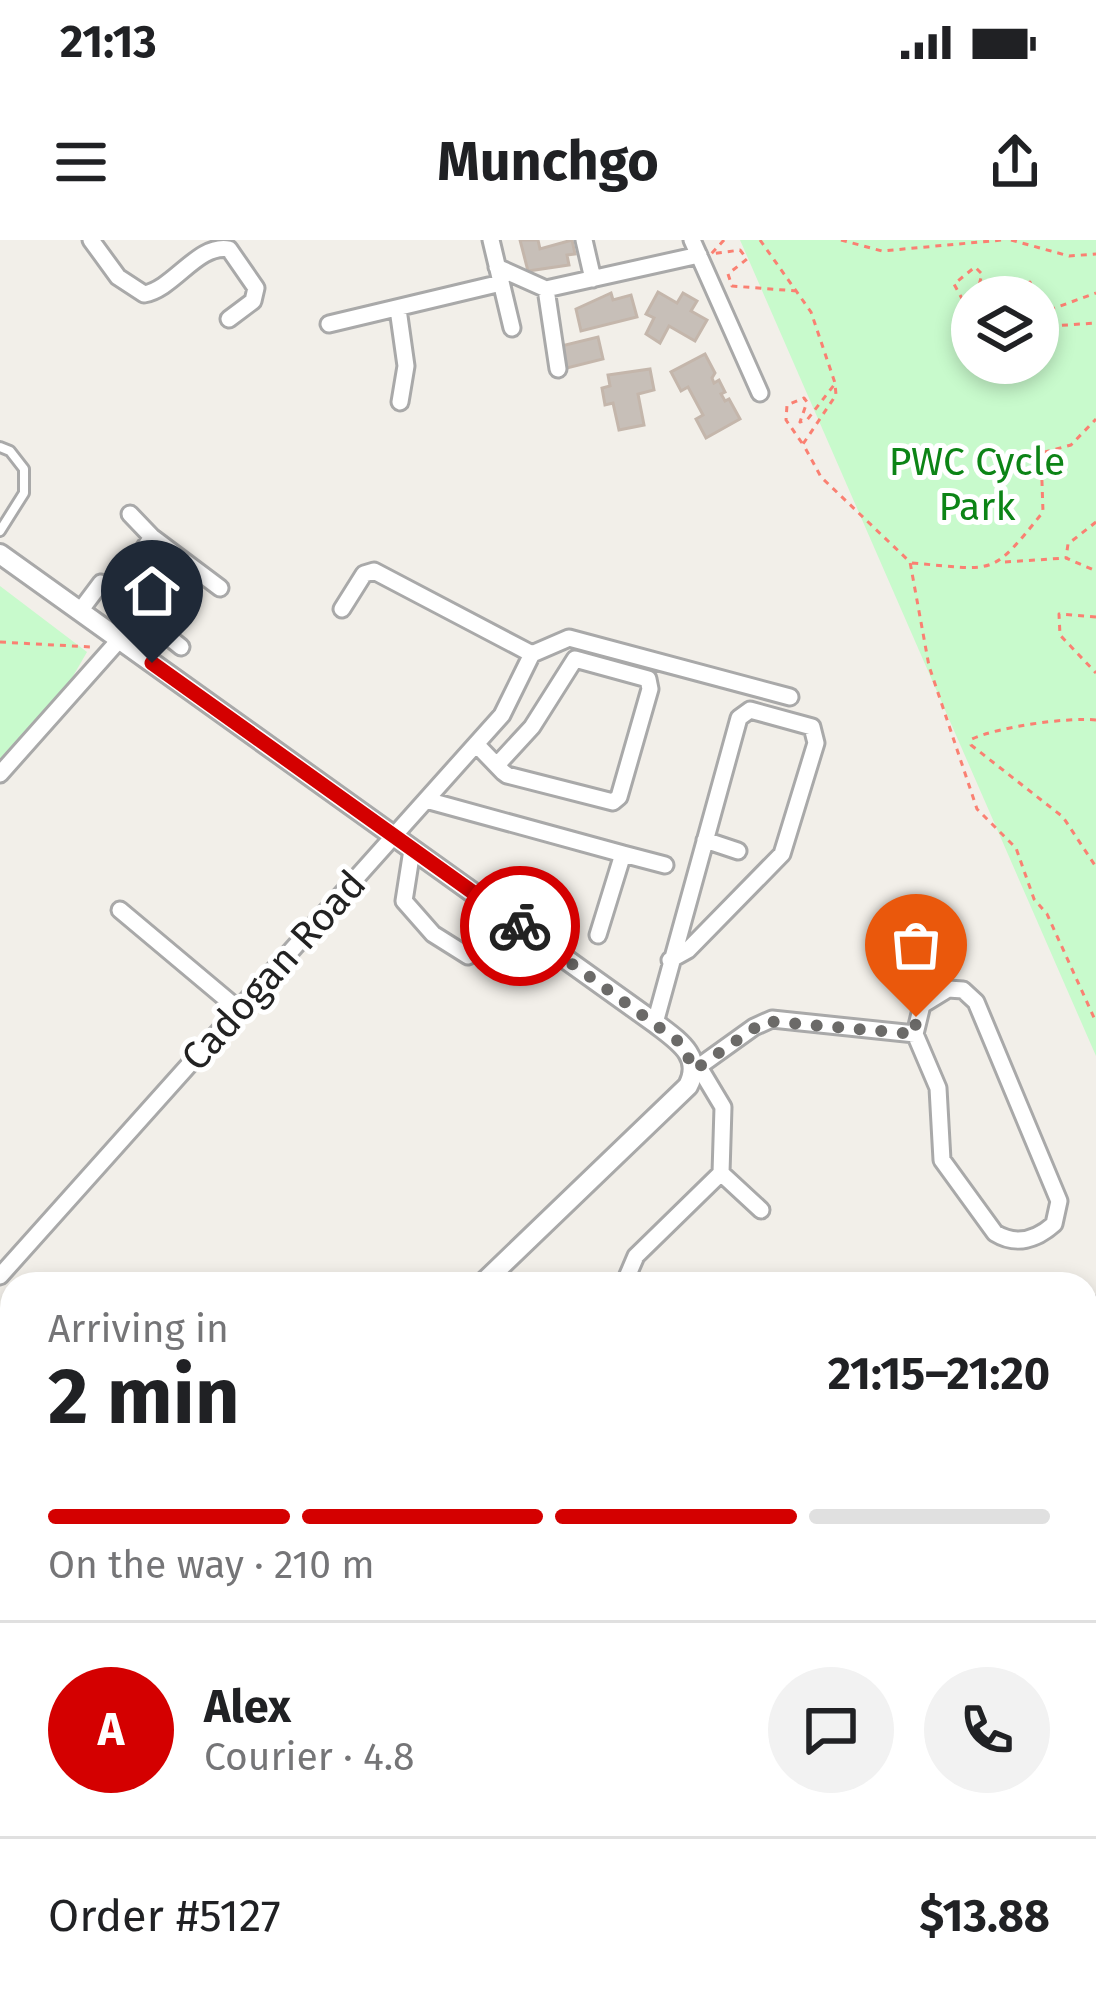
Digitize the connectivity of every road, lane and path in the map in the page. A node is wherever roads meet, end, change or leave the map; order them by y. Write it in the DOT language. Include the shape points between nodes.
graph roads {
  1 [pos="491,240"];
  2 [pos="584,240"];
  3 [pos="724,240"];
  4 [pos="760,240"];
  5 [pos="841,240"];
  6 [pos="1002,240"];
  7 [pos="1011,240"];
  8 [pos="101,244"];
  9 [pos="695,248"];
  10 [pos="1096,254"];
  11 [pos="499,275"];
  12 [pos="592,279"];
  13 [pos="546,289"];
  14 [pos="797,291"];
  15 [pos="1096,293"];
  16 [pos="1059,306"];
  17 [pos="398,309"];
  18 [pos="229,319"];
  19 [pos="1096,322"];
  20 [pos="329,324"];
  21 [pos="1059,325"];
  22 [pos="512,328"];
  23 [pos="558,369"];
  24 [pos="835,383"];
  25 [pos="760,393"];
  26 [pos="400,402"];
  27 [pos="1096,419"];
  28 [pos="802,444"];
  29 [pos="0,447"];
  30 [pos="130,514"];
  31 [pos="1096,522"];
  32 [pos="0,532"];
  33 [pos="152,537"];
  34 [pos="0,554"];
  35 [pos="1066,558"];
  36 [pos="910,562"];
  37 [pos="1003,562"];
  38 [pos="1096,571"];
  39 [pos="220,588"];
  40 [pos="112,593"];
  41 [pos="342,609"];
  42 [pos="80,610"];
  43 [pos="1096,617"];
  44 [pos="0,642"];
  45 [pos="115,644"];
  46 [pos="181,646"];
  47 [pos="532,654"];
  48 [pos="1096,673"];
  49 [pos="790,697"];
  50 [pos="1096,720"];
  51 [pos="476,744"];
  52 [pos="497,765"];
  53 [pos="0,774"];
  54 [pos="426,800"];
  55 [pos="393,836"];
  56 [pos="705,840"];
  57 [pos="412,850"];
  58 [pos="738,850"];
  59 [pos="623,854"];
  60 [pos="665,865"];
  61 [pos="1096,867"];
  62 [pos="120,910"];
  63 [pos="598,935"];
  64 [pos="468,956"];
  65 [pos="670,960"];
  66 [pos="238,1010"];
  67 [pos="1096,1022"];
  68 [pos="655,1023"];
  69 [pos="915,1034"];
  70 [pos="697,1069"];
  71 [pos="722,1173"];
  72 [pos="761,1210"];
  73 [pos="4,1272"];
  74 [pos="495,1272"];
  75 [pos="630,1272"];
  1 -- 11 [label="street"];
  2 -- 12 [label="street"];
  3 -- 14 [label="path" via="711,254 740,250 747,259 728,274 732,286"];
  4 -- 14 [label="path"];
  5 -- 6 [label="path" via="882,251"];
  7 -- 10 [label="path" via="1069,256"];
  8 -- 18 [label="street" via="126,285 151,294 213,248 229,249 256,288 251,304"];
  9 -- 12 [label="street"];
  9 -- 25 [label="street"];
  11 -- 13 [label="street"];
  11 -- 17 [label="street"];
  11 -- 22 [label="street"];
  12 -- 13 [label="street"];
  13 -- 23 [label="street"];
  14 -- 24 [label="path"];
  15 -- 16 [label="path"];
  17 -- 20 [label="street"];
  17 -- 26 [label="street" via="406,366"];
  19 -- 21 [label="path"];
  24 -- 28 [label="path" via="836,395"];
  24 -- 28 [label="path" via="807,421 800,422 808,401 787,405 786,420"];
  27 -- 37 [label="path" via="1071,445 1041,453 1043,512"];
  28 -- 36 [label="path" via="821,477"];
  29 -- 32 [label="lane" via="24,469 23,493"];
  30 -- 33 [label="street"];
  31 -- 35 [label="path" via="1068,544"];
  33 -- 39 [label="street"];
  33 -- 40 [label="street"];
  34 -- 42 [label="street"];
  35 -- 37 [label="path"];
  35 -- 38 [label="path"];
  36 -- 37 [label="path"];
  36 -- 67 [label="path" via="929,666 977,809 1016,848"];
  40 -- 42 [label="street" via="97,584"];
  40 -- 46 [label="street"];
  41 -- 47 [label="street" via="364,574 374,572"];
  42 -- 45 [label="street"];
  43 -- 48 [label="path" via="1059,614 1060,635"];
  44 -- 45 [label="path"];
  45 -- 53 [label="street"];
  45 -- 55 [label="street"];
  47 -- 49 [label="street" via="568,638"];
  47 -- 51 [label="street, Cadogan Road" via="502,716"];
  50 -- 61 [label="path" via="1066,717 990,731 971,745 1063,817"];
  51 -- 52 [label="street"];
  51 -- 54 [label="street, Cadogan Road"];
  52 -- 52 [label="street" via="507,775 616,800 648,679 575,659"];
  54 -- 55 [label="street, Cadogan Road"];
  54 -- 59 [label="street"];
  55 -- 57 [label="street"];
  55 -- 66 [label="street, Cadogan Road"];
  56 -- 58 [label="street"];
  56 -- 65 [label="street"];
  56 -- 65 [label="street" via="742,714 812,727 816,743 782,854"];
  57 -- 64 [label="street" via="404,901 433,934"];
  57 -- 68 [label="street"];
  59 -- 60 [label="street"];
  59 -- 63 [label="street"];
  62 -- 66 [label="street"];
  65 -- 68 [label="street"];
  66 -- 73 [label="street, Cadogan Road"];
  68 -- 70 [label="street"];
  69 -- 69 [label="street" via="918,1011 932,995 963,990 976,1002 1059,1201 1043,1233 1005,1239 947,1170 938,1088"];
  69 -- 70 [label="street" via="772,1019"];
  70 -- 71 [label="street" via="723,1107"];
  70 -- 74 [label="street" via="688,1087"];
  71 -- 72 [label="street"];
  71 -- 75 [label="street" via="636,1256"];
}
